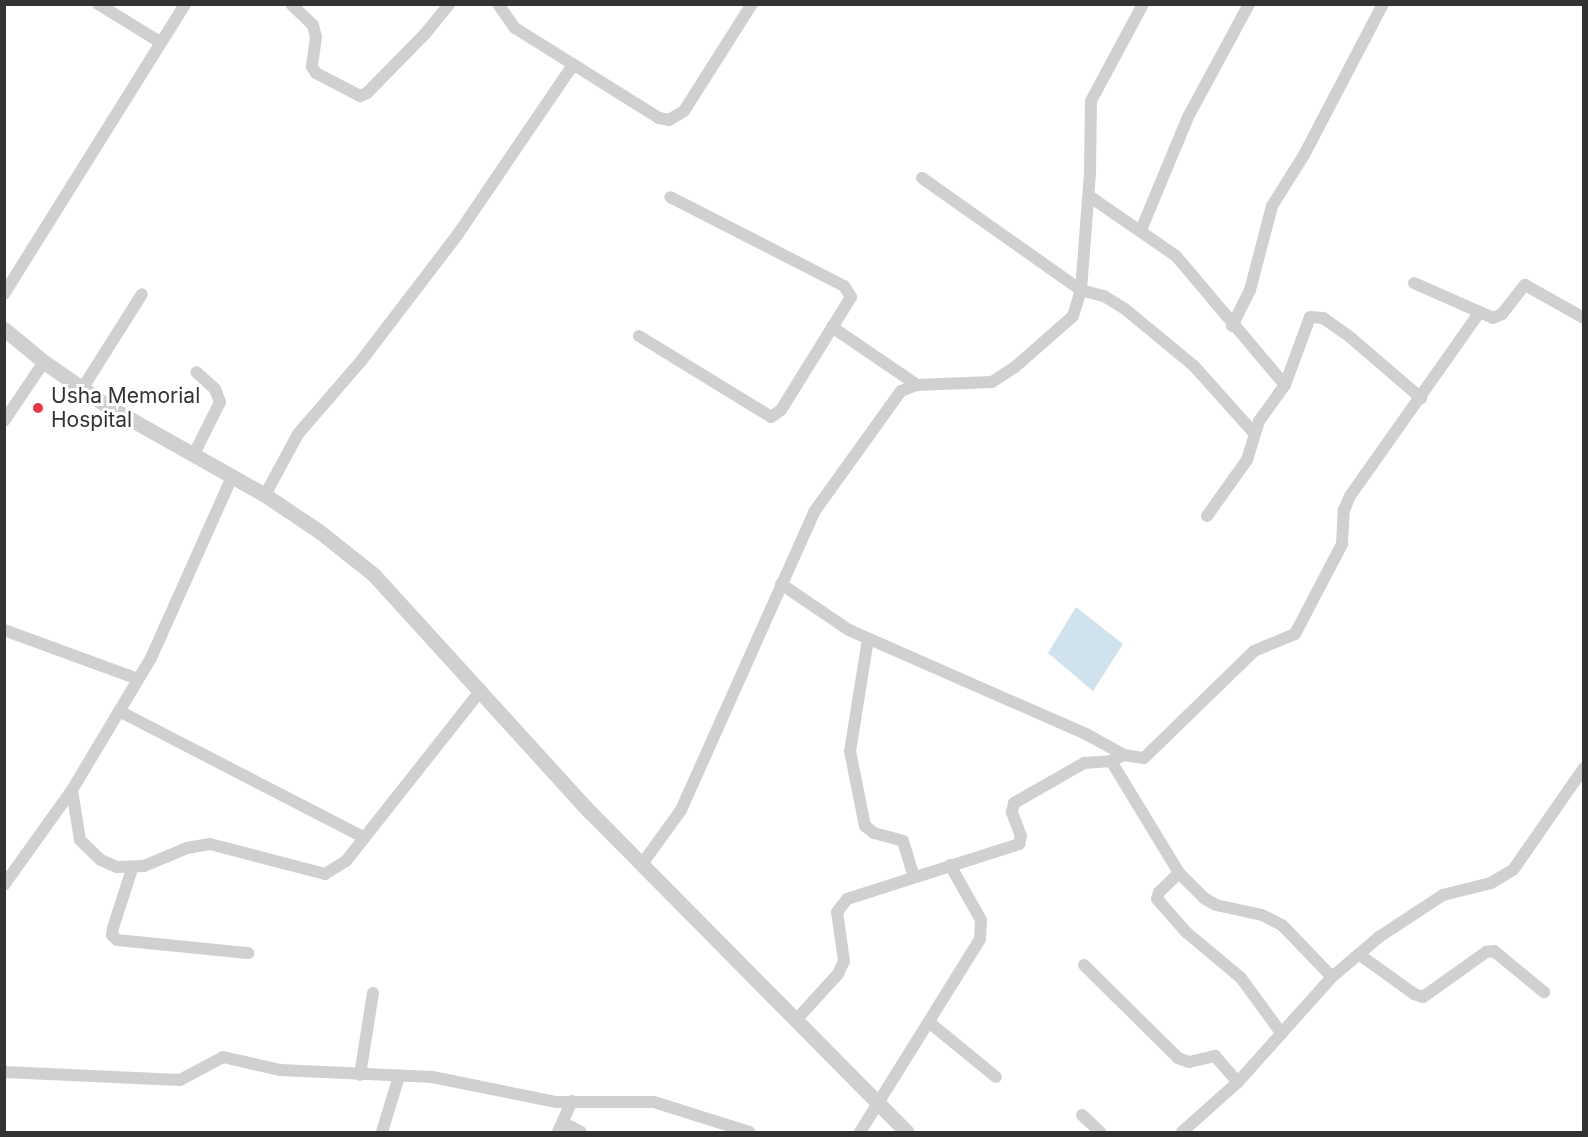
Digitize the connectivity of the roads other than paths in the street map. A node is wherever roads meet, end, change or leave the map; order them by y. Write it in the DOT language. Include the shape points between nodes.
graph roads {
  1 [pos="98,4"];
  2 [pos="185,4"];
  3 [pos="291,4"];
  4 [pos="449,4"];
  5 [pos="498,4"];
  6 [pos="752,4"];
  7 [pos="1143,4"];
  8 [pos="1249,4"];
  9 [pos="1383,4"];
  10 [pos="160,42"];
  11 [pos="573,65"];
  12 [pos="922,178"];
  13 [pos="1089,196"];
  14 [pos="670,197"];
  15 [pos="1141,230"];
  16 [pos="1414,283"];
  17 [pos="1081,290"];
  18 [pos="4,294"];
  19 [pos="142,294"];
  20 [pos="1480,312"];
  21 [pos="1584,318"];
  22 [pos="1232,326"];
  23 [pos="832,327"];
  24 [pos="4,329"];
  25 [pos="639,336"];
  26 [pos="44,362"];
  27 [pos="196,372"];
  28 [pos="917,385"];
  29 [pos="1285,385"];
  30 [pos="82,389"];
  31 [pos="1421,398"];
  32 [pos="4,422"];
  33 [pos="1254,433"];
  34 [pos="193,456"];
  35 [pos="232,477"];
  36 [pos="265,495"];
  37 [pos="1207,516"];
  38 [pos="781,584"];
  39 [pos="4,630"];
  40 [pos="868,639"];
  41 [pos="138,679"];
  42 [pos="481,690"];
  43 [pos="119,711"];
  44 [pos="1124,755"];
  45 [pos="1111,761"];
  46 [pos="1584,768"];
  47 [pos="72,790"];
  48 [pos="363,837"];
  49 [pos="642,864"];
  50 [pos="950,865"];
  51 [pos="132,868"];
  52 [pos="1179,873"];
  53 [pos="914,876"];
  54 [pos="4,885"];
  55 [pos="248,953"];
  56 [pos="1360,955"];
  57 [pos="1084,965"];
  58 [pos="1332,977"];
  59 [pos="1544,992"];
  60 [pos="373,993"];
  61 [pos="797,1019"];
  62 [pos="930,1023"];
  63 [pos="1282,1034"];
  64 [pos="4,1072"];
  65 [pos="360,1075"];
  66 [pos="399,1076"];
  67 [pos="996,1077"];
  68 [pos="1238,1082"];
  69 [pos="572,1101"];
  70 [pos="878,1102"];
  71 [pos="1082,1115"];
  72 [pos="709,1120"];
  73 [pos="561,1128"];
  74 [pos="381,1132"];
  75 [pos="581,1132"];
  76 [pos="703,1132"];
  77 [pos="749,1132"];
  78 [pos="860,1132"];
  79 [pos="907,1132"];
  80 [pos="1100,1132"];
  81 [pos="1182,1132"];
  1 -- 10 [label="street"];
  2 -- 10 [label="street"];
  3 -- 4 [label="street" via="313,25 316,37 312,67 316,73 360,96 408,51"];
  5 -- 11 [label="street" via="515,28"];
  6 -- 11 [label="street" via="677,118 659,118"];
  7 -- 13 [label="street" via="1091,101"];
  8 -- 15 [label="street" via="1188,117"];
  9 -- 22 [label="street" via="1304,155 1272,206 1250,290"];
  10 -- 18 [label="street"];
  11 -- 36 [label="street" via="458,234 361,361 298,434"];
  12 -- 17 [label="street"];
  13 -- 15 [label="street"];
  13 -- 17 [label="street"];
  14 -- 23 [label="street" via="844,286 851,297"];
  15 -- 22 [label="street" via="1176,256"];
  16 -- 20 [label="street"];
  17 -- 28 [label="street" via="1067,324 992,382"];
  17 -- 33 [label="street" via="1111,301 1165,340"];
  19 -- 30 [label="street"];
  20 -- 21 [label="street" via="1497,318 1525,285"];
  20 -- 31 [label="street"];
  22 -- 29 [label="street"];
  23 -- 25 [label="street" via="781,410 771,417"];
  23 -- 28 [label="street"];
  24 -- 26 [label="street"];
  26 -- 30 [label="street"];
  26 -- 32 [label="street"];
  27 -- 34 [label="street" via="215,389 220,402"];
  28 -- 38 [label="street" via="901,391 825,494"];
  29 -- 31 [label="street" via="1306,322 1315,315 1350,337"];
  29 -- 33 [label="street"];
  30 -- 34 [label="street"];
  31 -- 44 [label="street" via="1350,496 1344,510 1342,544 1296,634 1254,651 1152,754 1137,759"];
  33 -- 37 [label="street" via="1247,460"];
  34 -- 35 [label="street"];
  35 -- 36 [label="street"];
  35 -- 41 [label="street"];
  36 -- 42 [label="street" via="374,575"];
  38 -- 40 [label="street"];
  38 -- 49 [label="street" via="681,810"];
  39 -- 41 [label="street"];
  40 -- 44 [label="street" via="1086,734"];
  40 -- 53 [label="street" via="850,751 865,826 874,833 903,841"];
  41 -- 43 [label="street"];
  42 -- 48 [label="street"];
  42 -- 49 [label="street"];
  43 -- 47 [label="street"];
  43 -- 48 [label="street"];
  44 -- 45 [label="street"];
  45 -- 50 [label="street" via="1084,764 1014,803 1012,812 1021,836 1018,844"];
  45 -- 52 [label="street"];
  46 -- 56 [label="street" via="1514,870 1491,883 1443,895 1410,914"];
  47 -- 51 [label="street" via="80,840 101,860"];
  47 -- 54 [label="street" via="16,874"];
  48 -- 51 [label="street" via="346,861 325,874 210,844"];
  49 -- 61 [label="street"];
  50 -- 53 [label="street"];
  50 -- 62 [label="street" via="981,920 982,931 975,952"];
  51 -- 55 [label="street" via="113,928 112,935 117,939"];
  52 -- 58 [label="street" via="1216,905 1262,915 1282,925"];
  52 -- 63 [label="street" via="1159,891 1157,899 1186,932 1241,978"];
  53 -- 61 [label="street" via="840,905 844,961 838,974"];
  56 -- 58 [label="street"];
  56 -- 59 [label="street" via="1423,997 1486,952 1494,951"];
  57 -- 68 [label="street" via="1178,1058 1189,1062 1215,1056"];
  58 -- 63 [label="street"];
  60 -- 65 [label="street"];
  61 -- 70 [label="street"];
  62 -- 67 [label="street"];
  62 -- 70 [label="street"];
  63 -- 68 [label="street"];
  64 -- 65 [label="street" via="180,1080 223,1057 280,1070"];
  65 -- 66 [label="street"];
  66 -- 69 [label="street" via="432,1077 539,1099"];
  66 -- 74 [label="street"];
  68 -- 81 [label="street"];
  69 -- 72 [label="street" via="654,1102"];
  69 -- 73 [label="street"];
  70 -- 78 [label="street"];
  70 -- 79 [label="street"];
  71 -- 80 [label="street"];
  72 -- 76 [label="street"];
  72 -- 77 [label="street"];
  73 -- 75 [label="street"];
}
